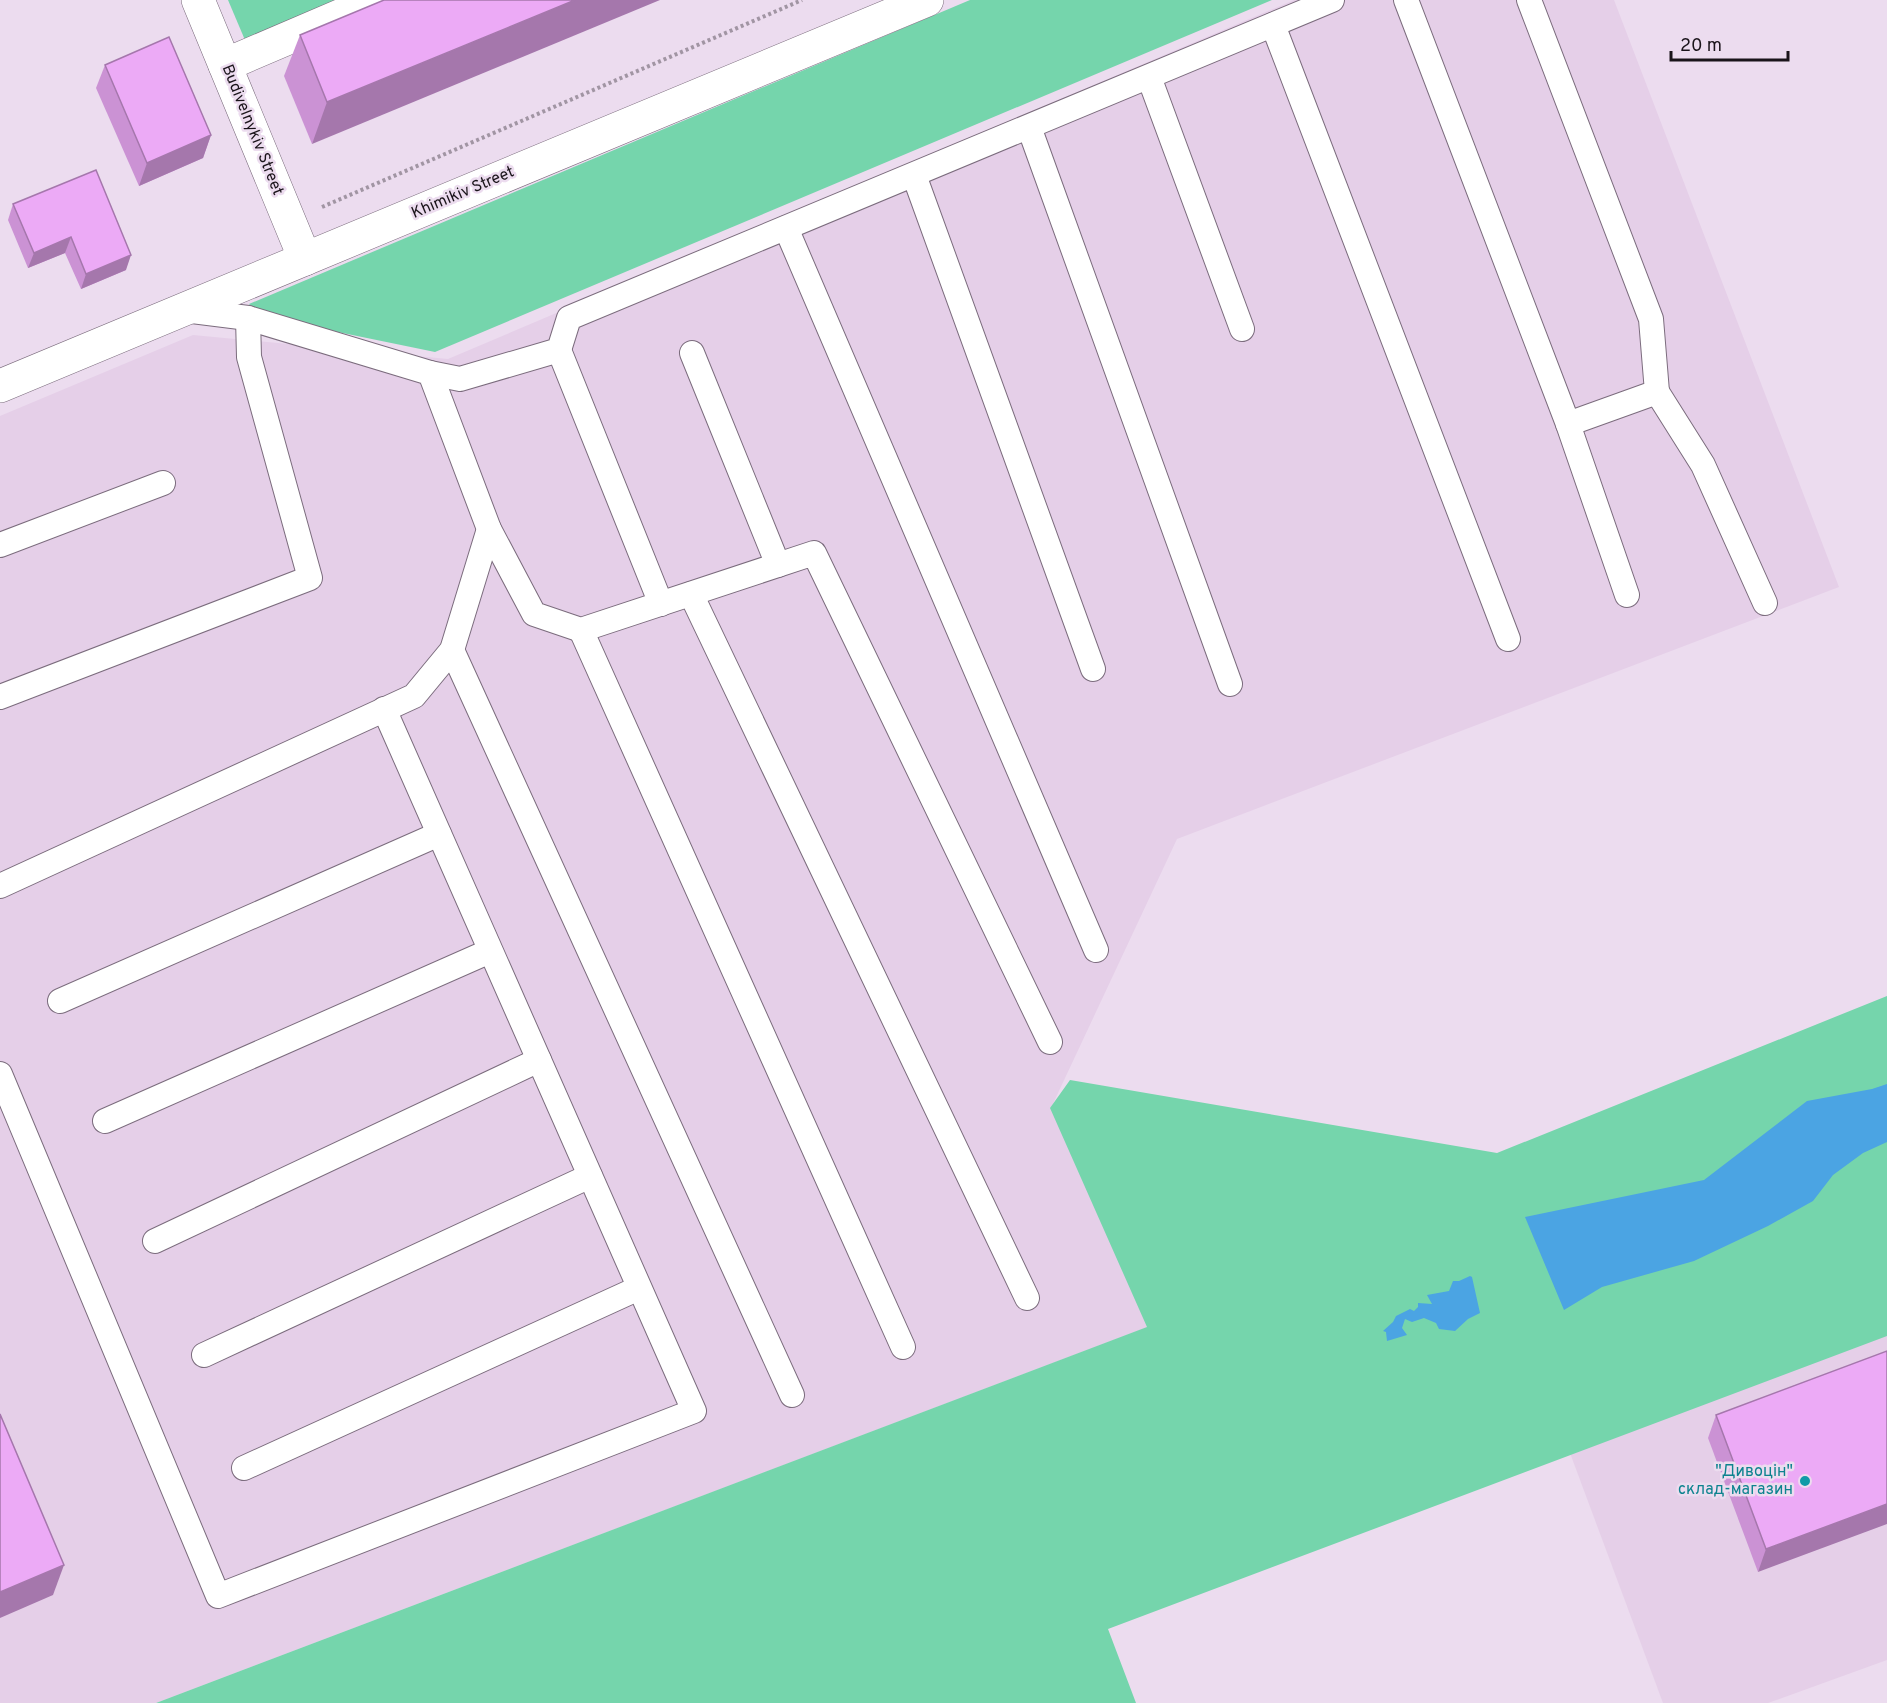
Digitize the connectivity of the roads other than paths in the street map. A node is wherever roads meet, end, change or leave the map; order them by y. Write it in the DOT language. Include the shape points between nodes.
graph roads {
  1 [pos="198,0"];
  2 [pos="377,0"];
  3 [pos="927,0"];
  4 [pos="1332,0"];
  5 [pos="1406,0"];
  6 [pos="1529,0"];
  7 [pos="1273,25"];
  8 [pos="225,65"];
  9 [pos="1149,77"];
  10 [pos="1029,127"];
  11 [pos="914,175"];
  12 [pos="786,228"];
  13 [pos="305,259"];
  14 [pos="184,310"];
  15 [pos="248,318"];
  16 [pos="1242,329"];
  17 [pos="559,350"];
  18 [pos="692,353"];
  19 [pos="430,374"];
  20 [pos="0,386"];
  21 [pos="1657,392"];
  22 [pos="1568,424"];
  23 [pos="163,483"];
  24 [pos="489,529"];
  25 [pos="0,545"];
  26 [pos="778,565"];
  27 [pos="691,594"];
  28 [pos="1627,595"];
  29 [pos="1765,603"];
  30 [pos="661,604"];
  31 [pos="582,630"];
  32 [pos="1509,639"];
  33 [pos="452,650"];
  34 [pos="1093,669"];
  35 [pos="1230,684"];
  36 [pos="0,697"];
  37 [pos="384,710"];
  38 [pos="439,834"];
  39 [pos="0,886"];
  40 [pos="1096,950"];
  41 [pos="490,951"];
  42 [pos="60,1001"];
  43 [pos="1050,1042"];
  44 [pos="539,1060"];
  45 [pos="0,1074"];
  46 [pos="105,1121"];
  47 [pos="590,1176"];
  48 [pos="155,1241"];
  49 [pos="639,1288"];
  50 [pos="1027,1298"];
  51 [pos="903,1347"];
  52 [pos="204,1355"];
  53 [pos="792,1395"];
  54 [pos="244,1468"];
  1 -- 8 [label="street, Budivelnykiv Street"];
  2 -- 8 [label="street"];
  3 -- 13 [label="street, Khimikiv Street"];
  4 -- 7 [label="lane"];
  5 -- 22 [label="lane"];
  6 -- 21 [label="lane" via="1651,319"];
  7 -- 9 [label="lane"];
  7 -- 32 [label="lane"];
  8 -- 13 [label="street, Budivelnykiv Street"];
  9 -- 10 [label="lane"];
  9 -- 16 [label="lane"];
  10 -- 11 [label="lane"];
  10 -- 35 [label="lane"];
  11 -- 12 [label="lane"];
  11 -- 34 [label="lane"];
  12 -- 17 [label="lane" via="569,318"];
  12 -- 40 [label="lane"];
  13 -- 14 [label="street, Khimikiv Street"];
  14 -- 15 [label="lane"];
  14 -- 20 [label="street, Khimikiv Street"];
  15 -- 19 [label="lane"];
  15 -- 36 [label="lane" via="249,357 310,578"];
  17 -- 19 [label="lane" via="460,379"];
  17 -- 30 [label="lane"];
  18 -- 26 [label="lane"];
  19 -- 24 [label="lane"];
  21 -- 22 [label="lane"];
  21 -- 29 [label="lane" via="1703,465"];
  22 -- 28 [label="lane"];
  23 -- 25 [label="lane"];
  24 -- 31 [label="lane" via="534,614"];
  24 -- 33 [label="lane"];
  26 -- 27 [label="lane"];
  26 -- 43 [label="lane" via="814,553"];
  27 -- 30 [label="lane"];
  27 -- 50 [label="lane"];
  30 -- 31 [label="lane"];
  31 -- 51 [label="lane"];
  33 -- 37 [label="lane" via="414,696"];
  33 -- 53 [label="lane"];
  37 -- 38 [label="lane"];
  37 -- 39 [label="lane"];
  38 -- 41 [label="lane"];
  38 -- 42 [label="lane"];
  41 -- 44 [label="lane"];
  41 -- 46 [label="lane"];
  44 -- 47 [label="lane"];
  44 -- 48 [label="lane"];
  45 -- 49 [label="lane" via="218,1596 694,1411"];
  47 -- 49 [label="lane"];
  47 -- 52 [label="lane"];
  49 -- 54 [label="lane"];
}
